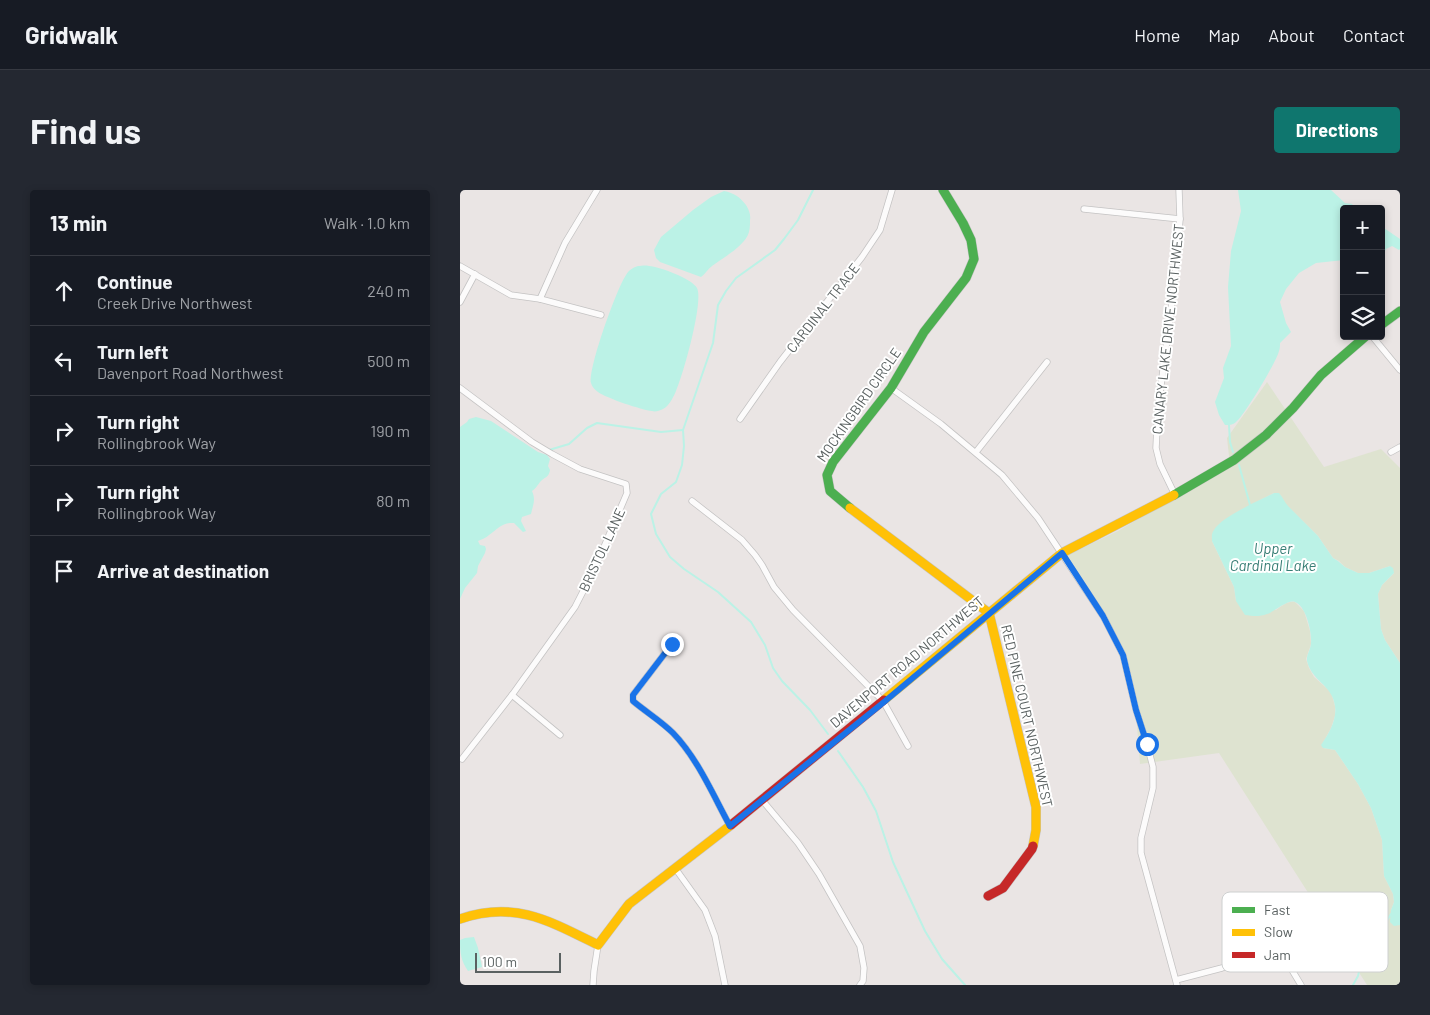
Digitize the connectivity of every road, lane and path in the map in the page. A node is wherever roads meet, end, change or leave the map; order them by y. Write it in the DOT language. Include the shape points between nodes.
graph roads {
  1 [pos="597,190"];
  2 [pos="892,190"];
  3 [pos="943,190"];
  4 [pos="1179,190"];
  5 [pos="1084,208"];
  6 [pos="1180,219"];
  7 [pos="460,266"];
  8 [pos="475,274"];
  9 [pos="540,299"];
  10 [pos="460,302"];
  11 [pos="1400,311"];
  12 [pos="601,315"];
  13 [pos="1385,321"];
  14 [pos="1361,340"];
  15 [pos="1375,340"];
  16 [pos="1046,362"];
  17 [pos="1400,370"];
  18 [pos="460,388"];
  19 [pos="891,388"];
  20 [pos="740,418"];
  21 [pos="1400,447"];
  22 [pos="976,452"];
  23 [pos="1391,452"];
  24 [pos="1175,495"];
  25 [pos="692,501"];
  26 [pos="1062,553"];
  27 [pos="989,613"];
  28 [pos="672,644"];
  29 [pos="512,695"];
  30 [pos="884,702"];
  31 [pos="560,735"];
  32 [pos="908,746"];
  33 [pos="462,759"];
  34 [pos="762,800"];
  35 [pos="730,826"];
  36 [pos="675,868"];
  37 [pos="988,896"];
  38 [pos="460,919"];
  39 [pos="598,945"];
  40 [pos="1222,968"];
  41 [pos="1293,972"];
  42 [pos="1177,983"];
  43 [pos="594,985"];
  44 [pos="725,985"];
  45 [pos="860,985"];
  46 [pos="1301,985"];
  1 -- 9 [label="street" via="565,243"];
  2 -- 20 [label="street, CARDINAL TRACE" via="880,230 872,244"];
  3 -- 19 [label="street, MOCKINGBIRD CIRCLE" via="971,240 974,259 966,278 924,332"];
  4 -- 6 [label="street, CANARY LAKE DRIVE NORTHWEST"];
  5 -- 6 [label="street"];
  6 -- 24 [label="street, CANARY LAKE DRIVE NORTHWEST" via="1156,448"];
  7 -- 8 [label="street"];
  8 -- 9 [label="street" via="511,295"];
  8 -- 10 [label="street"];
  9 -- 12 [label="street"];
  11 -- 13 [label="street"];
  14 -- 24 [label="street, DAVENPORT ROAD NORTHWEST" via="1321,375 1266,435 1234,460"];
  15 -- 17 [label="street"];
  16 -- 22 [label="street"];
  18 -- 29 [label="street, BRISTOL LANE" via="543,449 580,469 626,484 627,495 575,607"];
  19 -- 22 [label="street"];
  19 -- 27 [label="street, MOCKINGBIRD CIRCLE" via="833,462 827,475 830,491"];
  21 -- 23 [label="street"];
  22 -- 26 [label="street" via="1014,489"];
  24 -- 26 [label="street, DAVENPORT ROAD NORTHWEST"];
  25 -- 30 [label="street" via="742,540 793,610"];
  26 -- 27 [label="street, DAVENPORT ROAD NORTHWEST"];
  26 -- 42 [label="street" via="1103,616 1123,655 1147,744 1153,767 1153,788 1141,838 1141,853"];
  27 -- 30 [label="street, DAVENPORT ROAD NORTHWEST"];
  27 -- 37 [label="street, RED PINE COURT NORTHWEST" via="1036,807 1036,830 1032,849 1020,867 1003,888"];
  28 -- 35 [label="street" via="633,695 633,701 672,733 688,751"];
  29 -- 31 [label="street"];
  29 -- 33 [label="street"];
  30 -- 32 [label="street"];
  30 -- 34 [label="street, DAVENPORT ROAD NORTHWEST"];
  34 -- 35 [label="street, DAVENPORT ROAD NORTHWEST"];
  34 -- 45 [label="street" via="819,874 860,946 864,968"];
  35 -- 36 [label="street, DAVENPORT ROAD NORTHWEST"];
  36 -- 39 [label="street, DAVENPORT ROAD NORTHWEST" via="629,904"];
  36 -- 44 [label="street" via="705,910 715,936"];
  38 -- 39 [label="street" via="493,911 518,913 547,921"];
  39 -- 43 [label="street"];
  40 -- 42 [label="street"];
  41 -- 46 [label="street"];
}
